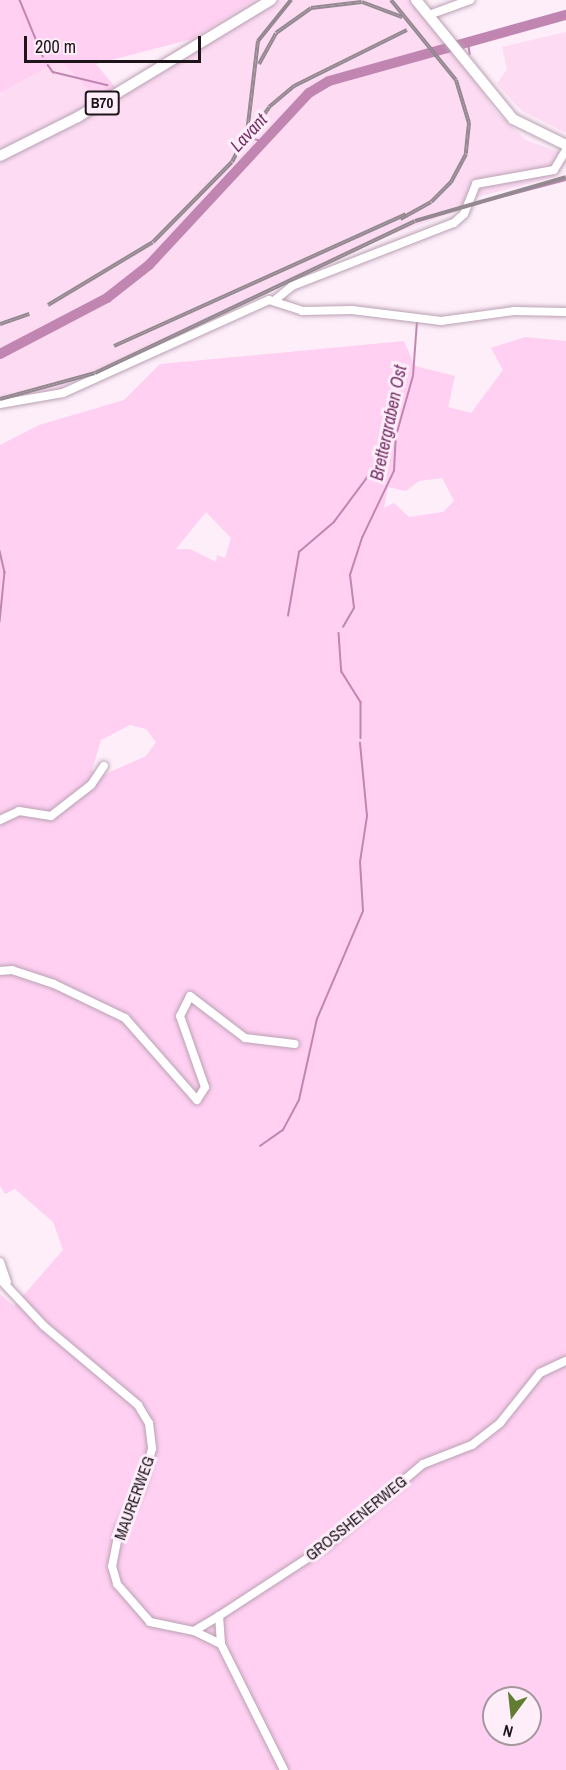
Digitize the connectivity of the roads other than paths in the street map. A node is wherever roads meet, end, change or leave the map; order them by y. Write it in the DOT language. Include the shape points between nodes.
graph roads {
  1 [pos="271,0"];
  2 [pos="416,0"];
  3 [pos="470,0"];
  4 [pos="429,15"];
  5 [pos="566,145"];
  6 [pos="566,150"];
  7 [pos="0,156"];
  8 [pos="275,300"];
  9 [pos="566,312"];
  10 [pos="0,404"];
  11 [pos="104,766"];
  12 [pos="0,820"];
  13 [pos="0,971"];
  14 [pos="295,1044"];
  15 [pos="0,1262"];
  16 [pos="4,1281"];
  17 [pos="566,1361"];
  18 [pos="219,1616"];
  19 [pos="194,1631"];
  20 [pos="220,1644"];
  21 [pos="284,1770"];
  1 -- 7 [label="main road, B70" via="87,112"];
  2 -- 4 [label="main road"];
  3 -- 4 [label="street"];
  4 -- 5 [label="main road" via="513,119"];
  6 -- 8 [label="street" via="554,170 476,184 464,214 454,223 292,286"];
  8 -- 9 [label="street" via="302,311 352,310 441,321 514,311"];
  8 -- 10 [label="street" via="63,393"];
  11 -- 12 [label="street" via="91,785 51,816 19,811"];
  13 -- 14 [label="street" via="12,969 54,984 124,1018 196,1100 205,1088 180,1016 190,996 245,1038"];
  15 -- 16 [label="street"];
  16 -- 19 [label="street, MAURERWEG" via="44,1326 138,1405 149,1423 152,1449 142,1485 119,1531 113,1574 150,1622"];
  17 -- 18 [label="street, GROSSHENERWEG" via="540,1373 500,1423 472,1444 423,1464 325,1547"];
  18 -- 19 [label="street, GROSSHENERWEG"];
  18 -- 20 [label="street"];
  19 -- 20 [label="street, MAURERWEG"];
  20 -- 21 [label="street"];
}
